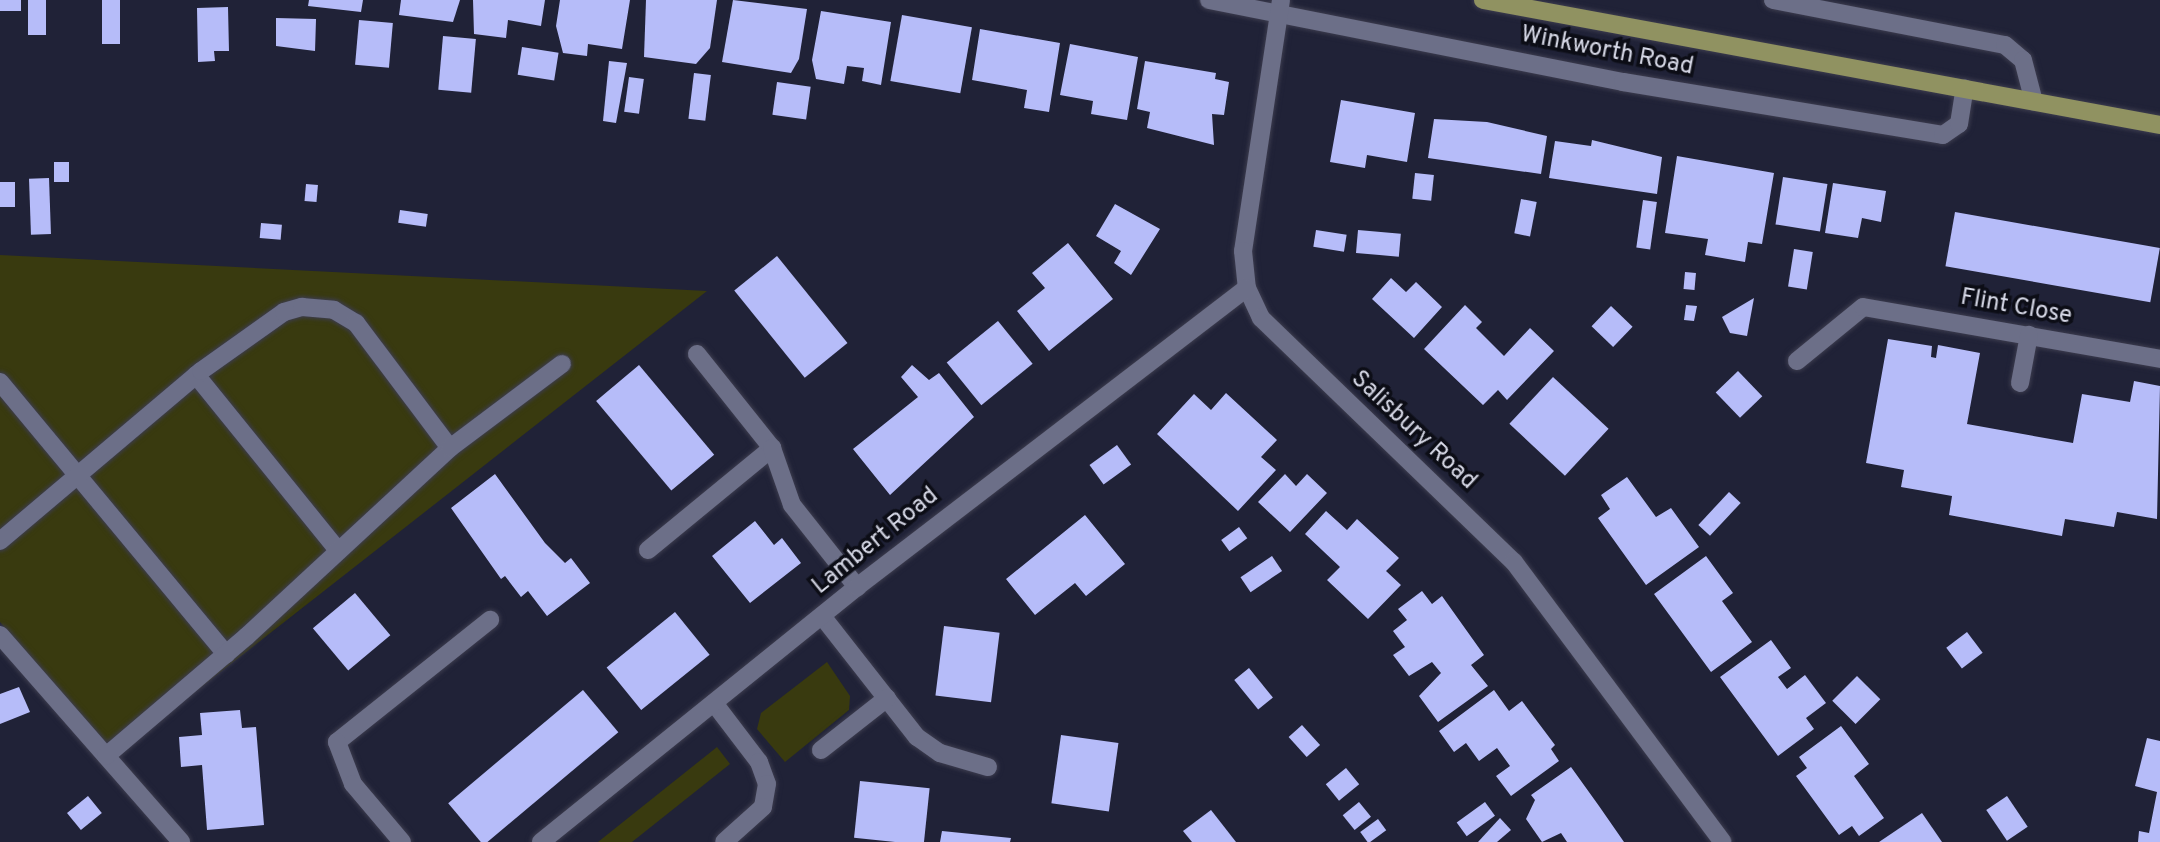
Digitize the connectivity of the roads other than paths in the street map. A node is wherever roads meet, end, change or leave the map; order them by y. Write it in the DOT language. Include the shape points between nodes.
graph roads {
  1 [pos="1209,0"];
  2 [pos="1483,0"];
  3 [pos="1773,0"];
  4 [pos="1281,6"];
  5 [pos="1965,88"];
  6 [pos="2034,102"];
  7 [pos="2160,125"];
  8 [pos="1247,288"];
  9 [pos="2029,335"];
  10 [pos="697,354"];
  11 [pos="2160,359"];
  12 [pos="1797,361"];
  13 [pos="562,364"];
  14 [pos="196,375"];
  15 [pos="0,382"];
  16 [pos="2020,383"];
  17 [pos="772,448"];
  18 [pos="450,449"];
  19 [pos="82,477"];
  20 [pos="0,541"];
  21 [pos="337,550"];
  22 [pos="648,550"];
  23 [pos="857,587"];
  24 [pos="822,616"];
  25 [pos="490,620"];
  26 [pos="0,635"];
  27 [pos="226,654"];
  28 [pos="887,698"];
  29 [pos="714,703"];
  30 [pos="821,750"];
  31 [pos="106,756"];
  32 [pos="988,767"];
  33 [pos="181,842"];
  34 [pos="402,842"];
  35 [pos="541,842"];
  36 [pos="723,842"];
  37 [pos="1723,842"];
  1 -- 4 [label="street, Winkworth Road"];
  2 -- 5 [label="main road, Winkworth Road"];
  3 -- 6 [label="street" via="2005,46 2023,60"];
  4 -- 5 [label="street, Winkworth Road" via="1623,82 1943,135 1959,124"];
  4 -- 8 [label="street, Salisbury Road" via="1243,251"];
  5 -- 6 [label="main road, Winkworth Road"];
  6 -- 7 [label="main road, Winkworth Road"];
  8 -- 23 [label="street, Lambert Road"];
  8 -- 37 [label="street, Salisbury Road" via="1261,318 1289,348 1514,562"];
  9 -- 11 [label="street, Flint Close"];
  9 -- 12 [label="street, Flint Close" via="1863,307"];
  9 -- 16 [label="street"];
  10 -- 17 [label="street"];
  13 -- 18 [label="street"];
  14 -- 18 [label="street" via="284,312 334,310 356,323"];
  14 -- 19 [label="street"];
  14 -- 21 [label="street"];
  15 -- 19 [label="street"];
  17 -- 22 [label="street"];
  17 -- 23 [label="street" via="793,505"];
  18 -- 21 [label="street"];
  19 -- 20 [label="street"];
  19 -- 27 [label="street"];
  21 -- 27 [label="street"];
  23 -- 24 [label="street, Lambert Road"];
  24 -- 28 [label="street"];
  24 -- 29 [label="street, Lambert Road"];
  25 -- 34 [label="street" via="337,742 353,784"];
  26 -- 31 [label="street"];
  27 -- 31 [label="street"];
  28 -- 30 [label="street"];
  28 -- 32 [label="street" via="917,737 940,753"];
  29 -- 35 [label="street, Lambert Road"];
  29 -- 36 [label="street" via="759,762 767,783 763,807"];
  31 -- 33 [label="street"];
}
